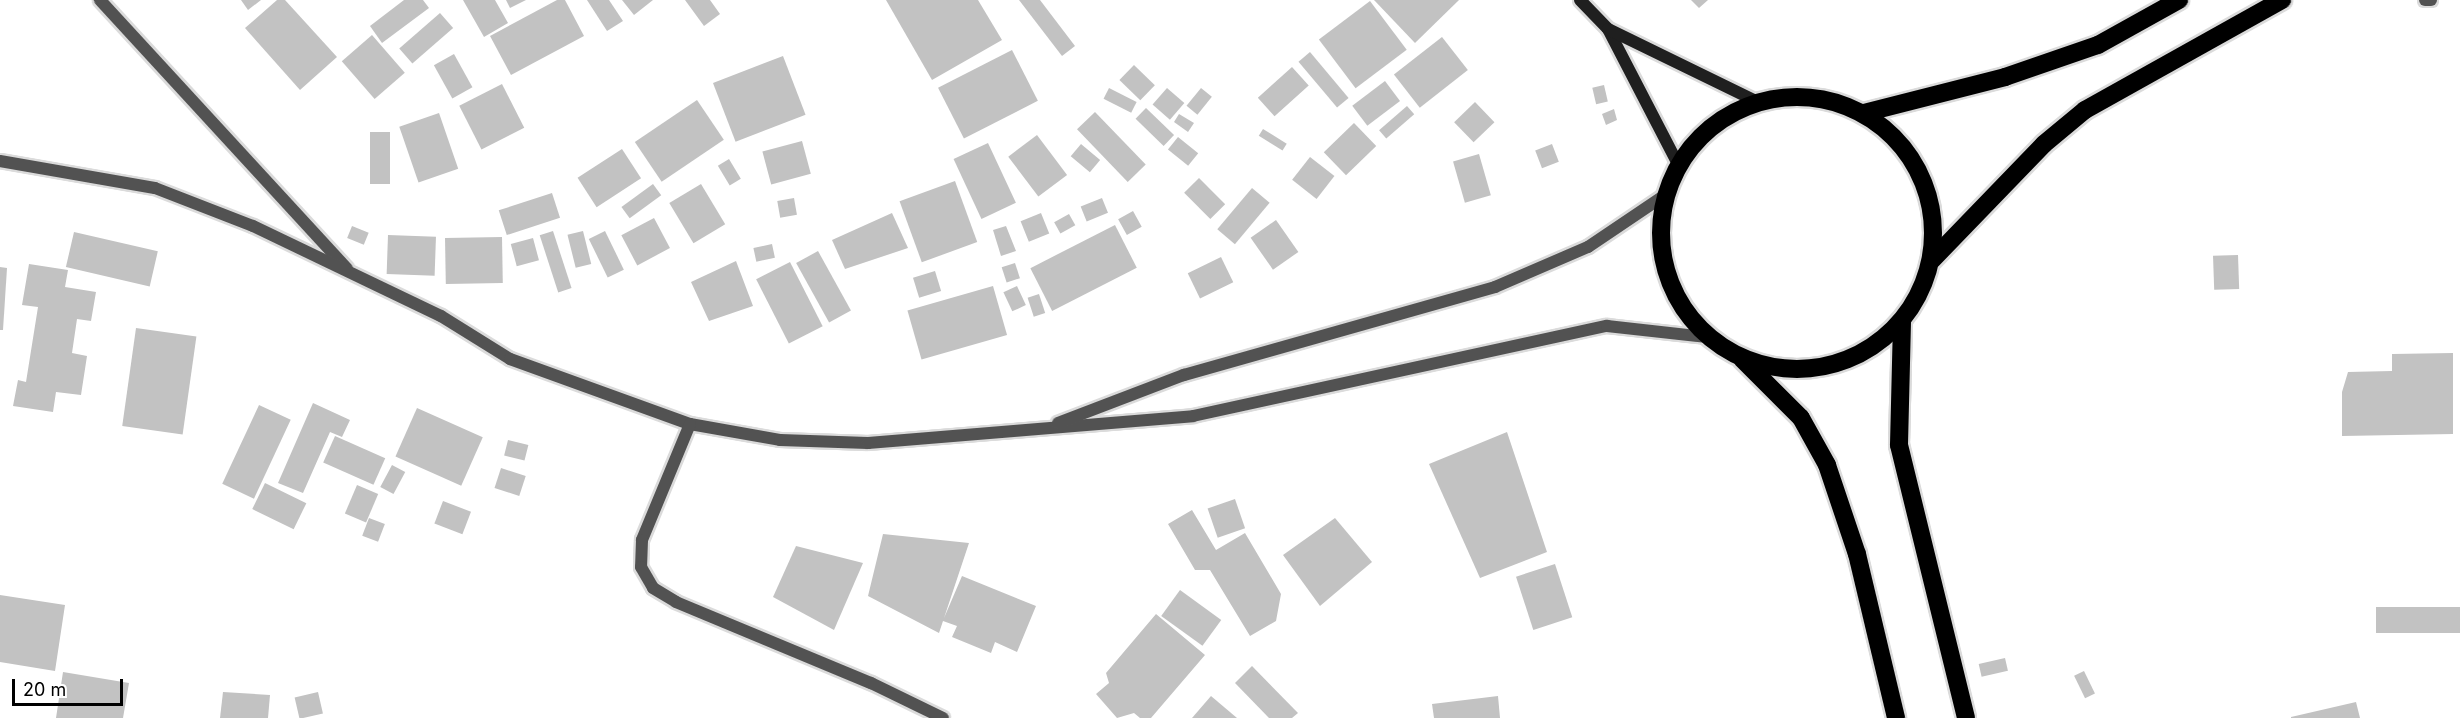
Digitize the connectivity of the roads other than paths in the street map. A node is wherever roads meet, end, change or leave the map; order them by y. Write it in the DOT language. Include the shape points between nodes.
graph roads {
  1 [pos="100,0"];
  2 [pos="1580,0"];
  3 [pos="2179,0"];
  4 [pos="2282,0"];
  5 [pos="2425,0"];
  6 [pos="2431,0"];
  7 [pos="1608,29"];
  8 [pos="1758,102"];
  9 [pos="1864,113"];
  10 [pos="0,161"];
  11 [pos="1678,164"];
  12 [pos="1665,195"];
  13 [pos="1932,260"];
  14 [pos="351,274"];
  15 [pos="1902,322"];
  16 [pos="1707,337"];
  17 [pos="1742,359"];
  18 [pos="690,424"];
  19 [pos="1046,428"];
  20 [pos="943,718"];
  21 [pos="1896,718"];
  22 [pos="1966,718"];
  1 -- 14 [label="street"];
  2 -- 7 [label="main road"];
  3 -- 9 [label="highway" via="2098,45 2005,77"];
  4 -- 13 [label="highway" via="2085,110 2044,144"];
  5 -- 6 [label="street"];
  7 -- 8 [label="main road"];
  7 -- 11 [label="main road"];
  8 -- 9 [label="highway" via="1809,97"];
  8 -- 11 [label="highway" via="1712,126"];
  9 -- 13 [label="highway" via="1908,151 1931,203"];
  10 -- 14 [label="street" via="154,188 253,226"];
  11 -- 12 [label="highway"];
  12 -- 16 [label="highway" via="1660,247 1675,297"];
  12 -- 19 [label="street" via="1588,247 1496,287 1184,375"];
  13 -- 15 [label="highway"];
  14 -- 18 [label="street" via="441,316 510,359"];
  15 -- 17 [label="highway" via="1868,350 1827,367 1784,370"];
  15 -- 22 [label="highway" via="1899,445"];
  16 -- 17 [label="highway"];
  16 -- 19 [label="street" via="1607,326 1193,416"];
  17 -- 21 [label="highway" via="1801,418 1827,465 1857,554"];
  18 -- 19 [label="street" via="780,440 867,443"];
  18 -- 20 [label="street" via="642,540 641,567 653,588 676,602 871,683"];
}
